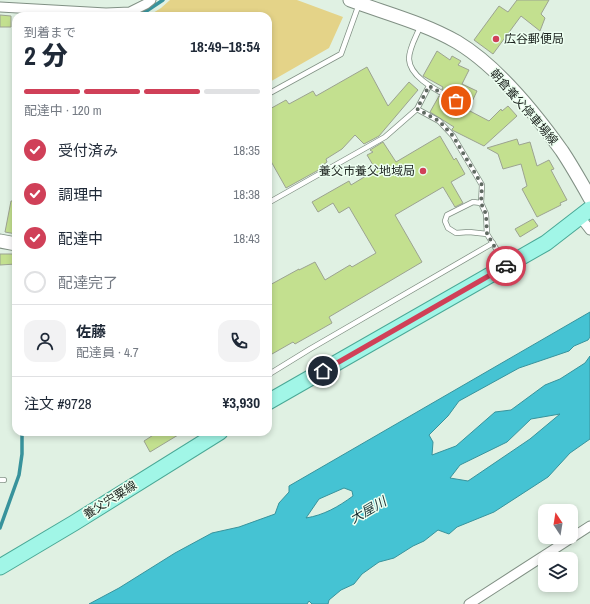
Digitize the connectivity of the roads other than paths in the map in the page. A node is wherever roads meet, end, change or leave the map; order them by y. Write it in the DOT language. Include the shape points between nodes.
graph roads {
  1 [pos="151,0"];
  2 [pos="354,2"];
  3 [pos="0,7"];
  4 [pos="66,12"];
  5 [pos="130,12"];
  6 [pos="421,26"];
  7 [pos="429,86"];
  8 [pos="272,92"];
  9 [pos="456,101"];
  10 [pos="417,109"];
  11 [pos="590,198"];
  12 [pos="272,201"];
  13 [pos="481,203"];
  14 [pos="585,213"];
  15 [pos="590,230"];
  16 [pos="487,234"];
  17 [pos="0,241"];
  18 [pos="12,243"];
  19 [pos="493,244"];
  20 [pos="507,266"];
  21 [pos="272,372"];
  22 [pos="272,400"];
  23 [pos="214,436"];
  24 [pos="590,526"];
  25 [pos="0,567"];
  26 [pos="469,604"];
  1 -- 5 [label="street"];
  2 -- 6 [label="main road, 朝倉養父停車場線"];
  2 -- 8 [label="lane" via="341,54"];
  3 -- 4 [label="street"];
  6 -- 7 [label="lane" via="409,59 411,69"];
  6 -- 11 [label="main road, 朝倉養父停車場線" via="458,43 488,65 503,80 562,152"];
  7 -- 9 [label="lane"];
  7 -- 10 [label="lane"];
  10 -- 12 [label="lane" via="385,137"];
  10 -- 13 [label="lane" via="439,121 453,136 482,185"];
  13 -- 16 [label="lane" via="486,214"];
  13 -- 16 [label="lane" via="473,202 447,215 445,221 448,228 456,233"];
  14 -- 15 [label="street"];
  14 -- 20 [label="main road" via="546,243"];
  16 -- 19 [label="lane"];
  17 -- 18 [label="main road"];
  19 -- 20 [label="lane"];
  19 -- 21 [label="lane"];
  20 -- 22 [label="main road"];
  23 -- 25 [label="main road, 養父宍粟線"];
  24 -- 26 [label="street"];
}
